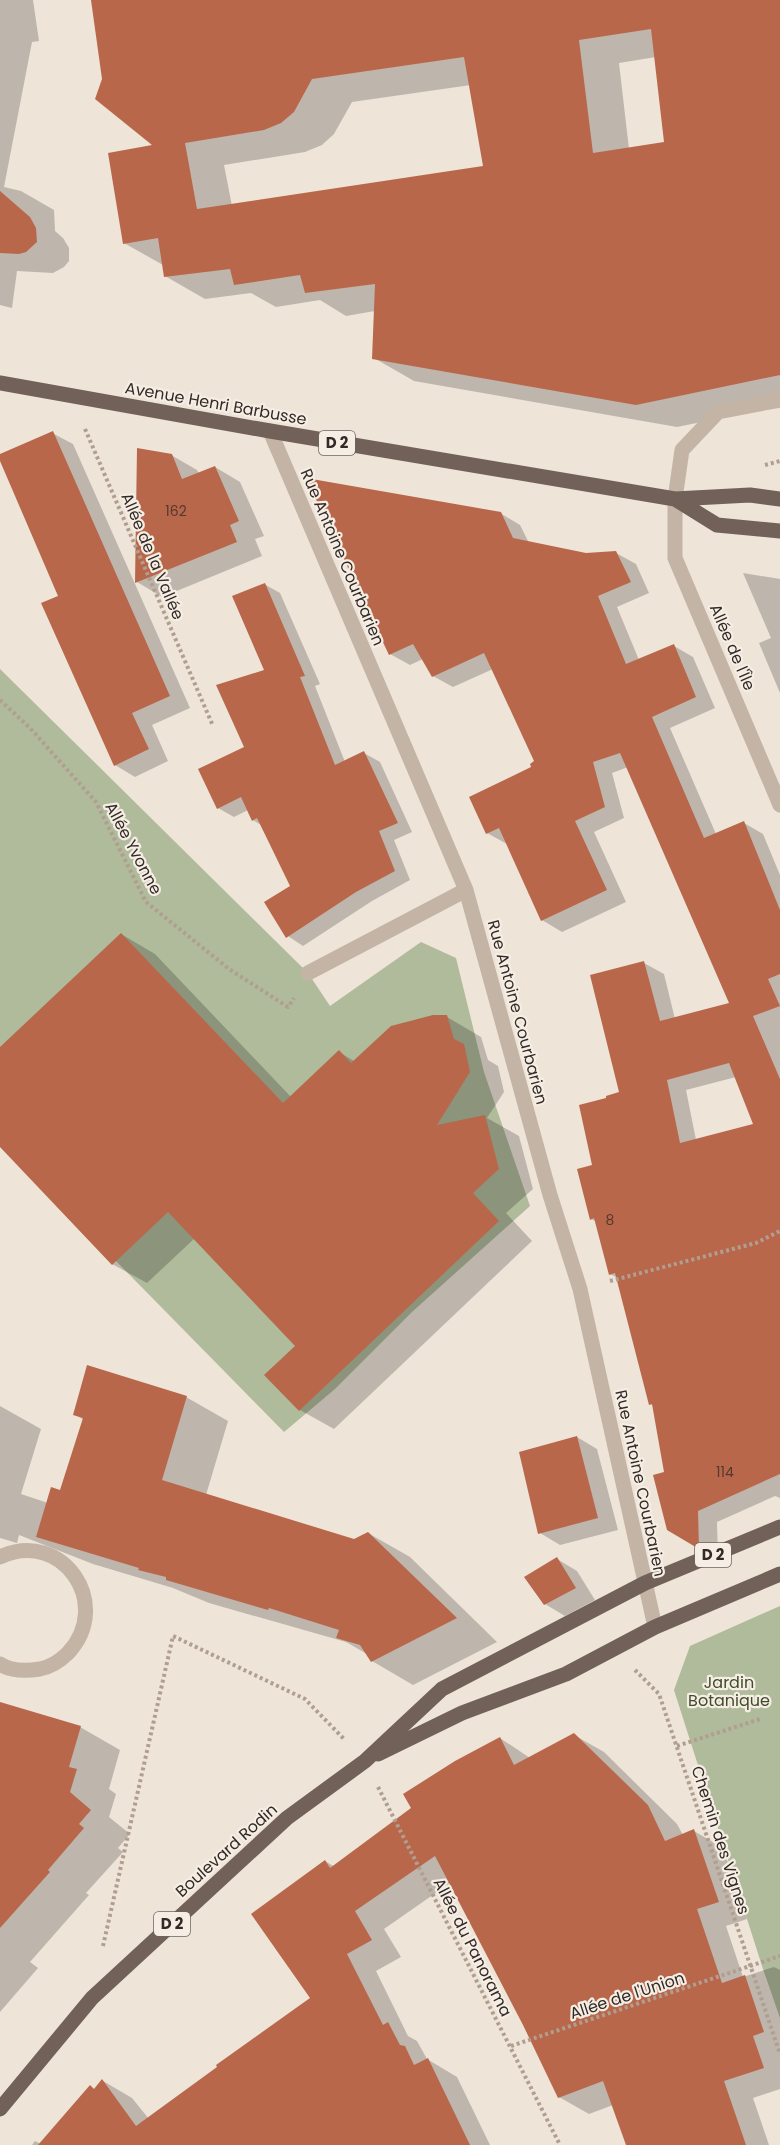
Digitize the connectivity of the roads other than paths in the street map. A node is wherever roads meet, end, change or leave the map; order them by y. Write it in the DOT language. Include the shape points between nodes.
graph roads {
  1 [pos="0,383"];
  2 [pos="780,400"];
  3 [pos="270,431"];
  4 [pos="675,499"];
  5 [pos="780,499"];
  6 [pos="780,531"];
  7 [pos="780,805"];
  8 [pos="466,890"];
  9 [pos="308,973"];
  10 [pos="780,1527"];
  11 [pos="0,1557"];
  12 [pos="780,1574"];
  13 [pos="645,1583"];
  14 [pos="655,1627"];
  15 [pos="0,1664"];
  16 [pos="365,1761"];
  17 [pos="0,2109"];
  1 -- 3 [label="main road, Avenue Henri Barbusse / D 2"];
  2 -- 4 [label="street, Allée de l'Île" via="718,412 682,450"];
  3 -- 4 [label="main road, Avenue Henri Barbusse / D 2"];
  3 -- 8 [label="street, Rue Antoine Courbarien"];
  4 -- 5 [label="main road, Avenue Henri Barbusse / D 2" via="750,495"];
  4 -- 6 [label="main road, Avenue Henri Barbusse / D 2" via="717,525"];
  4 -- 7 [label="street, Allée de l'Île" via="675,558"];
  8 -- 9 [label="street"];
  8 -- 13 [label="street, Rue Antoine Courbarien" via="550,1195 580,1289"];
  10 -- 13 [label="main road, Boulevard Rodin / D 2"];
  11 -- 15 [label="street" via="21,1550 58,1559 82,1588 86,1608 76,1644 63,1658 45,1668 24,1671"];
  12 -- 14 [label="main road, Boulevard Rodin / D 2"];
  13 -- 14 [label="street, Rue Antoine Courbarien"];
  13 -- 16 [label="main road, Boulevard Rodin / D 2" via="442,1689"];
  14 -- 16 [label="main road, Boulevard Rodin / D 2" via="566,1674 462,1713"];
  16 -- 17 [label="main road, Boulevard Rodin / D 2" via="287,1818 92,1998"];
}
